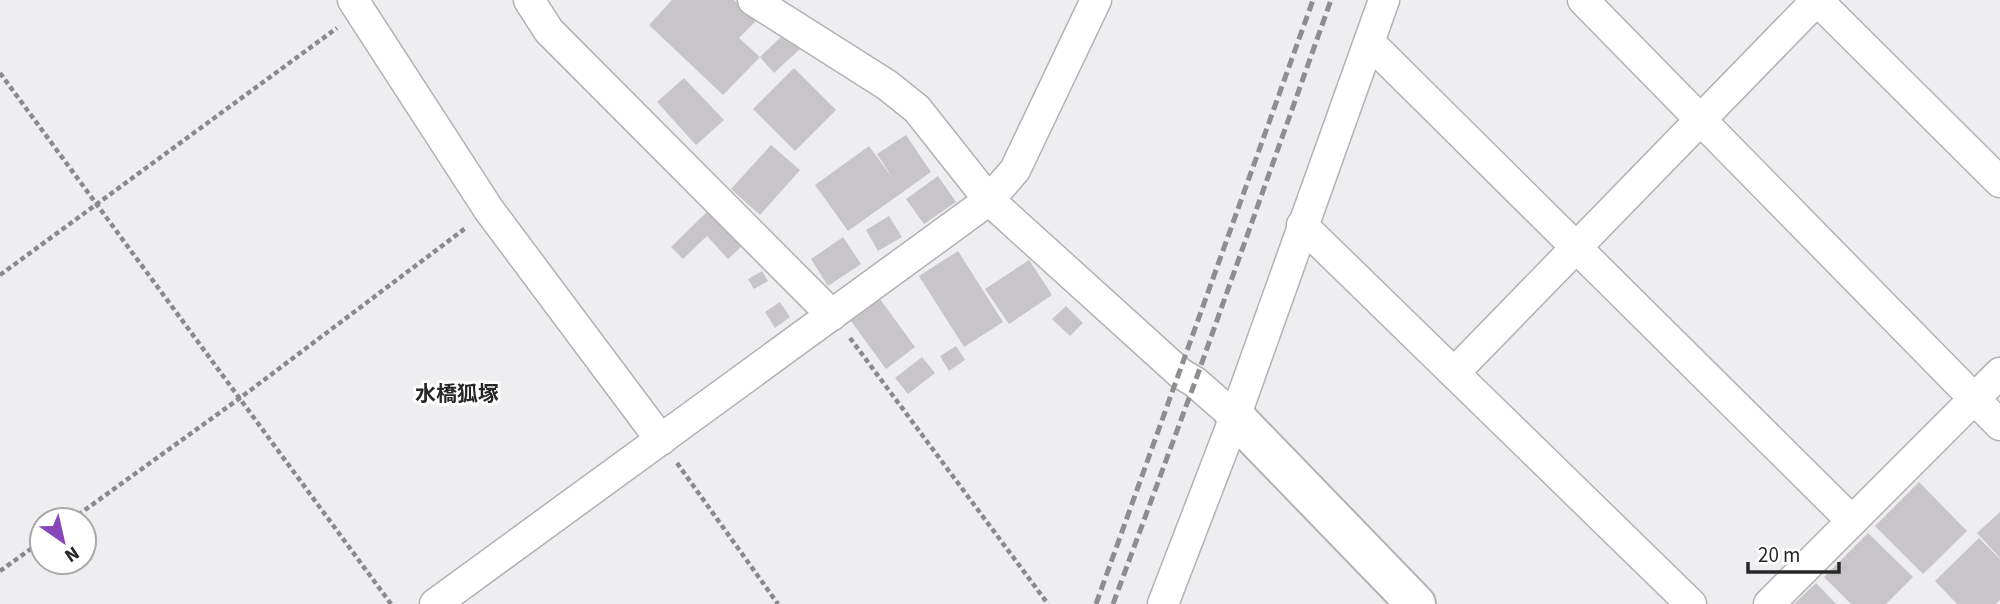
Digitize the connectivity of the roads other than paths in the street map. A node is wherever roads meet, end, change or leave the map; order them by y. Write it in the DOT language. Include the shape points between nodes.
graph roads {
  1 [pos="529,0"];
  2 [pos="754,0"];
  3 [pos="1096,0"];
  4 [pos="1384,0"];
  5 [pos="1583,0"];
  6 [pos="1817,0"];
  7 [pos="363,4"];
  8 [pos="1370,43"];
  9 [pos="1700,120"];
  10 [pos="2000,182"];
  11 [pos="989,200"];
  12 [pos="1302,225"];
  13 [pos="1576,248"];
  14 [pos="832,315"];
  15 [pos="1454,373"];
  16 [pos="2000,373"];
  17 [pos="1974,399"];
  18 [pos="1234,417"];
  19 [pos="2000,425"];
  20 [pos="661,440"];
  21 [pos="1852,521"];
  22 [pos="435,604"];
  23 [pos="1163,604"];
  24 [pos="1416,604"];
  25 [pos="1691,604"];
  26 [pos="1769,604"];
  1 -- 14 [label="street" via="549,31"];
  2 -- 11 [label="street" via="918,109"];
  3 -- 11 [label="street" via="1015,170"];
  4 -- 8 [label="street"];
  5 -- 9 [label="street"];
  6 -- 9 [label="street"];
  6 -- 10 [label="street"];
  7 -- 20 [label="street" via="489,210"];
  8 -- 12 [label="street"];
  8 -- 13 [label="street"];
  9 -- 13 [label="street"];
  9 -- 17 [label="street"];
  11 -- 14 [label="street"];
  11 -- 18 [label="street"];
  12 -- 15 [label="street"];
  12 -- 18 [label="street"];
  13 -- 15 [label="street"];
  13 -- 21 [label="street"];
  14 -- 20 [label="street"];
  15 -- 25 [label="street"];
  16 -- 17 [label="street"];
  17 -- 19 [label="street"];
  17 -- 21 [label="street"];
  18 -- 23 [label="street"];
  18 -- 24 [label="street"];
  20 -- 22 [label="street"];
  21 -- 26 [label="street"];
}
